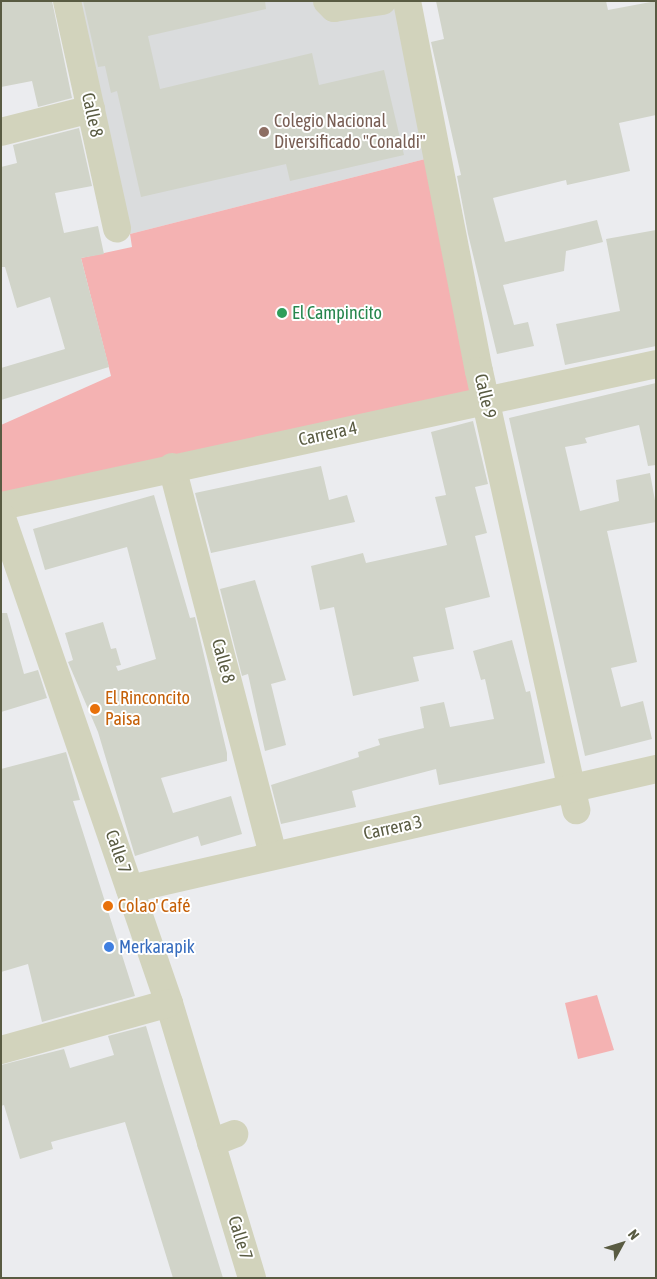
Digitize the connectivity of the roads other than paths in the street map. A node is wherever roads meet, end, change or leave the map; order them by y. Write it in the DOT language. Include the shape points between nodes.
graph roads {
  1 [pos="67,1"];
  2 [pos="327,1"];
  3 [pos="382,1"];
  4 [pos="407,1"];
  5 [pos="91,109"];
  6 [pos="1,132"];
  7 [pos="117,229"];
  8 [pos="656,364"];
  9 [pos="487,401"];
  10 [pos="172,467"];
  11 [pos="1,506"];
  12 [pos="1,515"];
  13 [pos="656,769"];
  14 [pos="574,800"];
  15 [pos="273,855"];
  16 [pos="130,889"];
  17 [pos="169,1003"];
  18 [pos="1,1050"];
  19 [pos="252,1278"];
  1 -- 5 [label="street, Calle 8"];
  2 -- 3 [label="street" via="334,8"];
  4 -- 9 [label="street, Calle 9"];
  5 -- 6 [label="street"];
  5 -- 7 [label="street, Calle 8"];
  8 -- 9 [label="street, Carrera 4"];
  9 -- 10 [label="street, Carrera 4"];
  9 -- 14 [label="street, Calle 9"];
  10 -- 11 [label="street, Carrera 4"];
  10 -- 15 [label="street, Calle 8"];
  12 -- 16 [label="street, Calle 7"];
  13 -- 14 [label="street, Carrera 3"];
  14 -- 15 [label="street, Carrera 3"];
  15 -- 16 [label="street, Carrera 3"];
  16 -- 17 [label="street, Calle 7"];
  17 -- 18 [label="street"];
  17 -- 19 [label="street, Calle 7" via="222,1138"];
}
